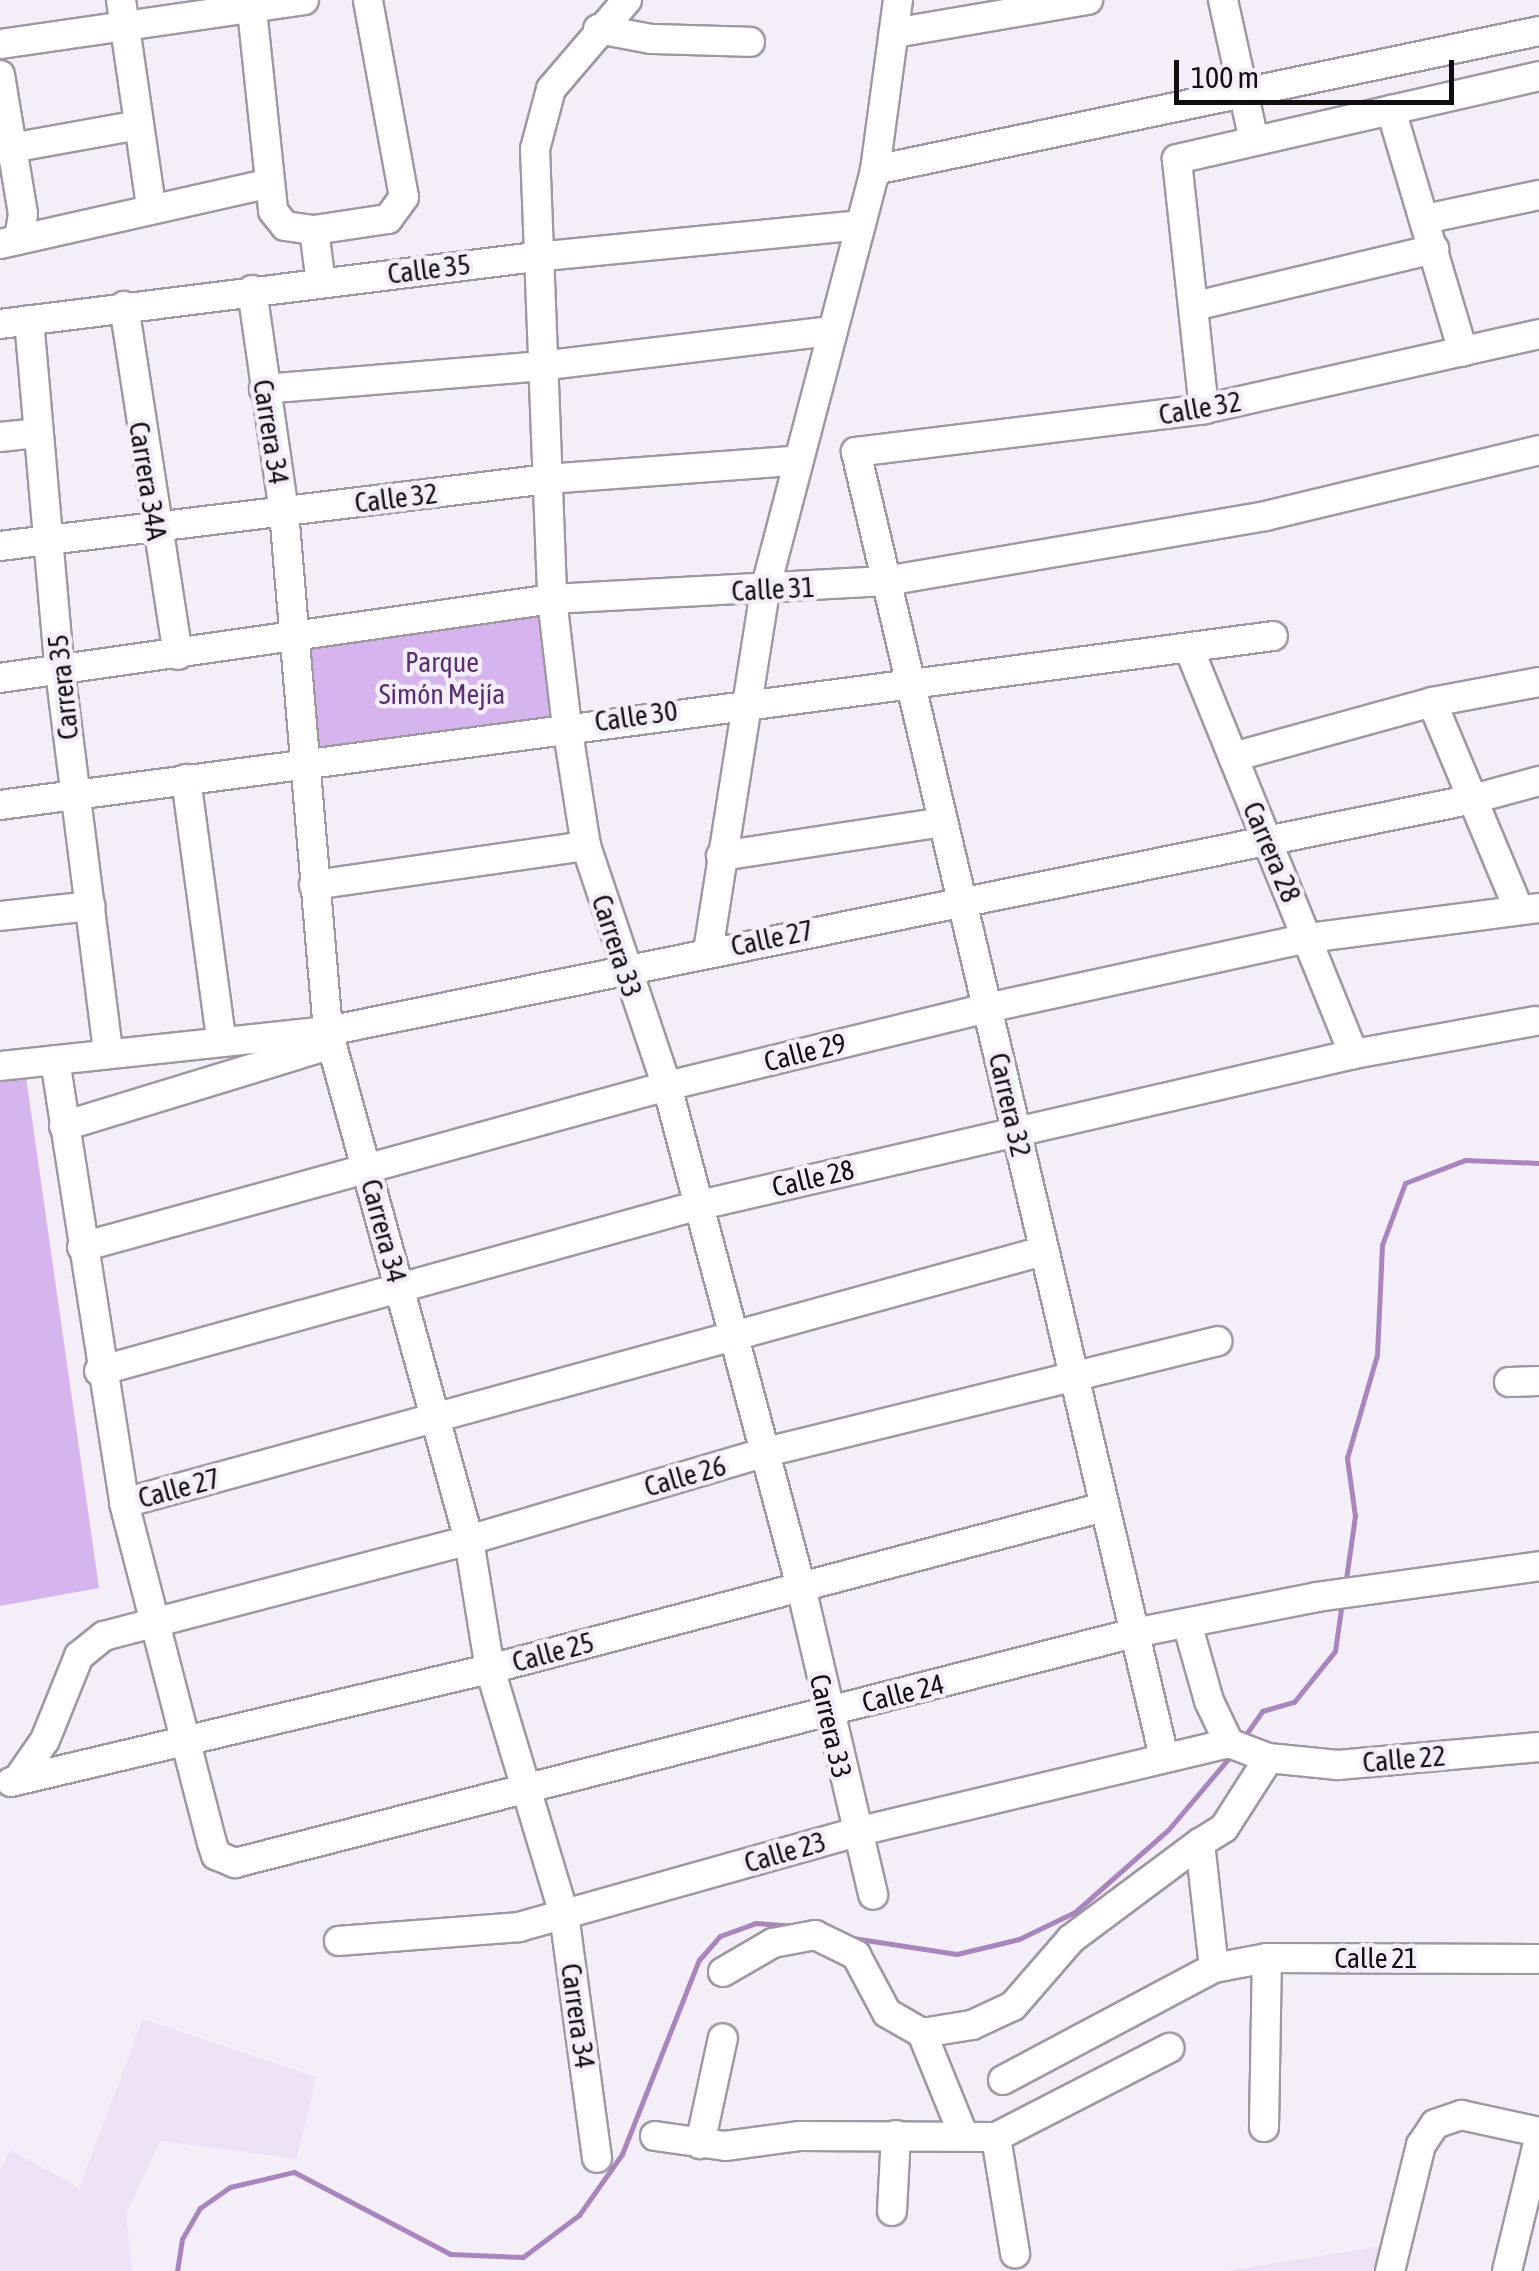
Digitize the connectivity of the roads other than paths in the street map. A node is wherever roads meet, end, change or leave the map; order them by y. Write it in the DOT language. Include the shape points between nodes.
graph roads {
  1 [pos="304,0"];
  2 [pos="368,0"];
  3 [pos="626,0"];
  4 [pos="898,0"];
  5 [pos="1088,0"];
  6 [pos="1223,0"];
  7 [pos="251,3"];
  8 [pos="122,12"];
  9 [pos="598,29"];
  10 [pos="1539,30"];
  11 [pos="894,33"];
  12 [pos="750,42"];
  13 [pos="0,44"];
  14 [pos="0,75"];
  15 [pos="1539,76"];
  16 [pos="1391,110"];
  17 [pos="1248,114"];
  18 [pos="140,125"];
  19 [pos="5,148"];
  20 [pos="875,170"];
  21 [pos="270,183"];
  22 [pos="1539,195"];
  23 [pos="151,206"];
  24 [pos="1425,219"];
  25 [pos="860,224"];
  26 [pos="314,230"];
  27 [pos="9,242"];
  28 [pos="1434,249"];
  29 [pos="535,256"];
  30 [pos="322,282"];
  31 [pos="252,290"];
  32 [pos="124,306"];
  33 [pos="1196,306"];
  34 [pos="29,320"];
  35 [pos="0,324"];
  36 [pos="830,331"];
  37 [pos="1539,334"];
  38 [pos="1463,352"];
  39 [pos="541,366"];
  40 [pos="264,388"];
  41 [pos="1204,409"];
  42 [pos="37,433"];
  43 [pos="0,437"];
  44 [pos="1539,450"];
  45 [pos="856,452"];
  46 [pos="794,462"];
  47 [pos="546,479"];
  48 [pos="284,512"];
  49 [pos="155,530"];
  50 [pos="50,539"];
  51 [pos="0,546"];
  52 [pos="886,582"];
  53 [pos="765,590"];
  54 [pos="552,600"];
  55 [pos="296,635"];
  56 [pos="1273,636"];
  57 [pos="1190,651"];
  58 [pos="178,655"];
  59 [pos="60,672"];
  60 [pos="0,678"];
  61 [pos="1539,682"];
  62 [pos="910,686"];
  63 [pos="743,702"];
  64 [pos="1432,702"];
  65 [pos="567,726"];
  66 [pos="1233,757"];
  67 [pos="308,763"];
  68 [pos="186,779"];
  69 [pos="1539,780"];
  70 [pos="75,794"];
  71 [pos="1469,800"];
  72 [pos="0,805"];
  73 [pos="942,822"];
  74 [pos="1266,840"];
  75 [pos="586,846"];
  76 [pos="721,856"];
  77 [pos="314,885"];
  78 [pos="961,899"];
  79 [pos="90,906"];
  80 [pos="1529,909"];
  81 [pos="0,916"];
  82 [pos="1308,938"];
  83 [pos="708,951"];
  84 [pos="623,968"];
  85 [pos="987,1008"];
  86 [pos="1535,1020"];
  87 [pos="330,1038"];
  88 [pos="221,1039"];
  89 [pos="108,1052"];
  90 [pos="1354,1054"];
  91 [pos="55,1060"];
  92 [pos="0,1066"];
  93 [pos="666,1086"];
  94 [pos="64,1126"];
  95 [pos="1016,1129"];
  96 [pos="367,1170"];
  97 [pos="696,1206"];
  98 [pos="82,1248"];
  99 [pos="1044,1250"];
  100 [pos="399,1288"];
  101 [pos="734,1335"];
  102 [pos="1218,1341"];
  103 [pos="99,1372"];
  104 [pos="1077,1376"];
  105 [pos="1539,1381"];
  106 [pos="1509,1382"];
  107 [pos="436,1417"];
  108 [pos="762,1453"];
  109 [pos="124,1503"];
  110 [pos="1104,1507"];
  111 [pos="469,1540"];
  112 [pos="1539,1566"];
  113 [pos="801,1587"];
  114 [pos="156,1623"];
  115 [pos="1187,1623"];
  116 [pos="1134,1633"];
  117 [pos="490,1669"];
  118 [pos="826,1712"];
  119 [pos="185,1743"];
  120 [pos="1229,1743"];
  121 [pos="1539,1748"];
  122 [pos="1164,1757"];
  123 [pos="1270,1758"];
  124 [pos="9,1782"];
  125 [pos="524,1794"];
  126 [pos="856,1832"];
  127 [pos="1200,1844"];
  128 [pos="873,1895"];
  129 [pos="564,1914"];
  130 [pos="339,1941"];
  131 [pos="1267,1958"];
  132 [pos="1539,1959"];
  133 [pos="1214,1968"];
  134 [pos="723,1972"];
  135 [pos="922,2033"];
  136 [pos="723,2038"];
  137 [pos="1169,2048"];
  138 [pos="1003,2080"];
  139 [pos="1264,2127"];
  140 [pos="963,2134"];
  141 [pos="896,2135"];
  142 [pos="1539,2135"];
  143 [pos="654,2136"];
  144 [pos="996,2137"];
  145 [pos="700,2144"];
  146 [pos="597,2158"];
  147 [pos="892,2212"];
  148 [pos="1015,2253"];
  149 [pos="1390,2271"];
  150 [pos="1507,2271"];
  1 -- 7 [label="street"];
  2 -- 26 [label="street" via="404,197 388,219"];
  3 -- 9 [label="street, Carrera 33"];
  4 -- 11 [label="street"];
  5 -- 11 [label="street"];
  6 -- 17 [label="street"];
  7 -- 8 [label="street"];
  7 -- 21 [label="street"];
  8 -- 13 [label="street"];
  8 -- 18 [label="street"];
  9 -- 12 [label="street" via="651,39"];
  9 -- 29 [label="street, Carrera 33" via="547,104 535,149"];
  10 -- 17 [label="street"];
  11 -- 20 [label="street"];
  14 -- 19 [label="street"];
  15 -- 16 [label="street"];
  16 -- 17 [label="street"];
  16 -- 24 [label="street"];
  17 -- 20 [label="street"];
  17 -- 33 [label="street" via="1178,158"];
  18 -- 19 [label="street"];
  18 -- 23 [label="street"];
  19 -- 27 [label="street" via="22,214"];
  20 -- 25 [label="street"];
  21 -- 23 [label="street"];
  21 -- 26 [label="street" via="273,211 285,226"];
  22 -- 24 [label="street"];
  23 -- 27 [label="street"];
  24 -- 28 [label="street"];
  25 -- 29 [label="street, Calle 35"];
  25 -- 36 [label="street"];
  26 -- 30 [label="street"];
  28 -- 33 [label="street"];
  28 -- 38 [label="street"];
  29 -- 30 [label="street, Calle 35"];
  29 -- 39 [label="street, Carrera 33"];
  30 -- 31 [label="street, Calle 35"];
  31 -- 32 [label="street, Calle 35"];
  31 -- 40 [label="street, Carrera 34"];
  32 -- 34 [label="street, Calle 35"];
  32 -- 49 [label="street, Carrera 34A"];
  33 -- 41 [label="street"];
  34 -- 35 [label="street, Calle 35"];
  34 -- 42 [label="street, Carrera 35"];
  36 -- 39 [label="street"];
  36 -- 46 [label="street"];
  37 -- 38 [label="street, Calle 32"];
  38 -- 41 [label="street, Calle 32"];
  39 -- 40 [label="street"];
  39 -- 47 [label="street, Carrera 33"];
  40 -- 48 [label="street, Carrera 34"];
  41 -- 45 [label="street, Calle 32"];
  42 -- 43 [label="street"];
  42 -- 50 [label="street, Carrera 35"];
  44 -- 52 [label="street, Calle 31" via="1264,516"];
  45 -- 52 [label="street, Carrera 32"];
  46 -- 47 [label="street, Calle 32"];
  46 -- 53 [label="street"];
  47 -- 48 [label="street, Calle 32"];
  47 -- 54 [label="street, Carrera 33"];
  48 -- 49 [label="street, Calle 32"];
  48 -- 55 [label="street, Carrera 34"];
  49 -- 50 [label="street, Calle 32"];
  49 -- 58 [label="street, Carrera 34A"];
  50 -- 51 [label="street, Calle 32"];
  50 -- 59 [label="street, Carrera 35"];
  52 -- 53 [label="street, Calle 31"];
  52 -- 62 [label="street, Carrera 32"];
  53 -- 54 [label="street, Calle 31"];
  53 -- 63 [label="street"];
  54 -- 55 [label="street, Calle 31"];
  54 -- 65 [label="street, Carrera 33"];
  55 -- 58 [label="street, Calle 31"];
  55 -- 67 [label="street, Carrera 34"];
  56 -- 57 [label="street, Calle 30"];
  57 -- 62 [label="street, Calle 30"];
  57 -- 66 [label="street, Carrera 28"];
  58 -- 59 [label="street, Calle 31"];
  59 -- 60 [label="street, Calle 31"];
  59 -- 70 [label="street, Carrera 35"];
  61 -- 64 [label="street"];
  62 -- 63 [label="street, Calle 30"];
  62 -- 73 [label="street, Carrera 32"];
  63 -- 65 [label="street, Calle 30"];
  63 -- 76 [label="street"];
  64 -- 66 [label="street"];
  64 -- 71 [label="street"];
  65 -- 67 [label="street, Calle 30"];
  65 -- 75 [label="street, Carrera 33"];
  66 -- 74 [label="street, Carrera 28"];
  67 -- 68 [label="street, Calle 30"];
  67 -- 77 [label="street, Carrera 34"];
  68 -- 70 [label="street, Calle 30"];
  68 -- 88 [label="street"];
  69 -- 71 [label="street, Calle 27"];
  70 -- 72 [label="street, Calle 30"];
  70 -- 79 [label="street, Carrera 35"];
  71 -- 74 [label="street, Calle 27"];
  71 -- 80 [label="street"];
  73 -- 76 [label="street"];
  73 -- 78 [label="street, Carrera 32"];
  74 -- 78 [label="street, Calle 27"];
  74 -- 82 [label="street, Carrera 28"];
  75 -- 77 [label="street"];
  75 -- 84 [label="street, Carrera 33"];
  76 -- 83 [label="street"];
  77 -- 87 [label="street, Carrera 34"];
  78 -- 83 [label="street, Calle 27"];
  78 -- 85 [label="street, Carrera 32"];
  79 -- 81 [label="street"];
  79 -- 89 [label="street, Carrera 35"];
  80 -- 82 [label="street, Calle 29"];
  82 -- 85 [label="street, Calle 29"];
  82 -- 90 [label="street, Carrera 28"];
  83 -- 84 [label="street, Calle 27"];
  84 -- 87 [label="street, Calle 27"];
  84 -- 93 [label="street, Carrera 33"];
  85 -- 93 [label="street, Calle 29"];
  85 -- 95 [label="street, Carrera 32"];
  86 -- 90 [label="street, Calle 28"];
  87 -- 88 [label="street, Calle 27"];
  87 -- 94 [label="street"];
  87 -- 96 [label="street, Carrera 34"];
  88 -- 89 [label="street, Calle 27"];
  89 -- 91 [label="street, Calle 27"];
  90 -- 95 [label="street, Calle 28"];
  91 -- 92 [label="street, Calle 27"];
  91 -- 94 [label="street"];
  93 -- 96 [label="street, Calle 29"];
  93 -- 97 [label="street, Carrera 33"];
  94 -- 98 [label="street"];
  95 -- 97 [label="street, Calle 28"];
  95 -- 99 [label="street, Carrera 32"];
  96 -- 98 [label="street, Calle 29"];
  96 -- 100 [label="street, Carrera 34"];
  97 -- 100 [label="street, Calle 28"];
  97 -- 101 [label="street, Carrera 33"];
  98 -- 103 [label="street"];
  99 -- 101 [label="street, Calle 27"];
  99 -- 104 [label="street, Carrera 32"];
  100 -- 103 [label="street, Calle 28"];
  100 -- 107 [label="street, Carrera 34"];
  101 -- 107 [label="street, Calle 27"];
  101 -- 108 [label="street, Carrera 33"];
  102 -- 104 [label="street, Calle 26"];
  103 -- 109 [label="street"];
  104 -- 108 [label="street, Calle 26"];
  104 -- 110 [label="street, Carrera 32"];
  105 -- 106 [label="street"];
  107 -- 109 [label="street, Calle 27"];
  107 -- 111 [label="street, Carrera 34"];
  108 -- 111 [label="street, Calle 26"];
  108 -- 113 [label="street, Carrera 33"];
  109 -- 114 [label="street"];
  110 -- 113 [label="street, Calle 25"];
  110 -- 116 [label="street, Carrera 32"];
  111 -- 114 [label="street, Calle 26"];
  111 -- 117 [label="street, Carrera 34"];
  112 -- 115 [label="street, Calle 24"];
  113 -- 117 [label="street, Calle 25"];
  113 -- 118 [label="street, Carrera 33"];
  114 -- 119 [label="street"];
  114 -- 124 [label="street, Calle 26" via="104,1636 78,1656 46,1740"];
  115 -- 116 [label="street, Calle 24"];
  115 -- 120 [label="street" via="1209,1702"];
  116 -- 118 [label="street, Calle 24"];
  116 -- 122 [label="street, Carrera 32"];
  117 -- 119 [label="street, Calle 25"];
  117 -- 125 [label="street, Carrera 34"];
  118 -- 125 [label="street, Calle 24"];
  118 -- 126 [label="street, Carrera 33"];
  119 -- 124 [label="street, Calle 25"];
  119 -- 125 [label="street, Calle 24" via="216,1855 235,1863"];
  120 -- 122 [label="street, Calle 23"];
  120 -- 123 [label="street, Calle 22"];
  121 -- 123 [label="street, Calle 22" via="1338,1765"];
  122 -- 126 [label="street, Calle 23"];
  123 -- 127 [label="street" via="1224,1828"];
  125 -- 129 [label="street, Carrera 34"];
  126 -- 128 [label="street, Carrera 33"];
  126 -- 129 [label="street, Calle 23"];
  127 -- 133 [label="street"];
  127 -- 135 [label="street" via="1168,1861 1124,1903 1071,1939 1013,2006 972,2025"];
  129 -- 130 [label="street, Calle 23" via="475,1934"];
  129 -- 146 [label="street, Carrera 34"];
  131 -- 132 [label="street, Calle 21"];
  131 -- 133 [label="street, Calle 21"];
  131 -- 139 [label="street"];
  133 -- 138 [label="street, Calle 21"];
  134 -- 135 [label="street" via="773,1943 815,1935 856,1955 887,2013"];
  135 -- 140 [label="street"];
  136 -- 145 [label="street"];
  137 -- 144 [label="street"];
  140 -- 141 [label="street"];
  140 -- 144 [label="street"];
  141 -- 145 [label="street"];
  141 -- 147 [label="street"];
  142 -- 149 [label="street" via="1461,2115 1435,2124 1421,2145"];
  142 -- 150 [label="street"];
  143 -- 145 [label="street"];
  144 -- 148 [label="street"];
}
